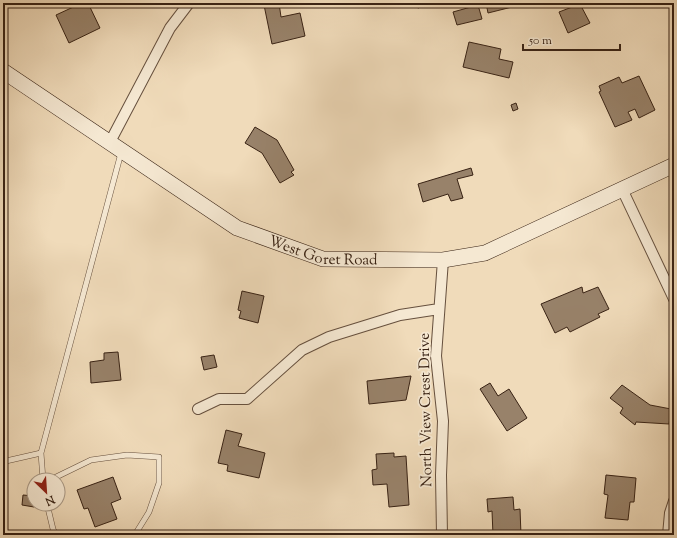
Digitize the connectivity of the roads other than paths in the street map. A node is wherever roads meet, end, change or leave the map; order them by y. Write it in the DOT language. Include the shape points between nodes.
graph roads {
  1 [pos="189,3"];
  2 [pos="3,71"];
  3 [pos="116,146"];
  4 [pos="674,165"];
  5 [pos="622,189"];
  6 [pos="443,260"];
  7 [pos="674,298"];
  8 [pos="439,309"];
  9 [pos="198,409"];
  10 [pos="41,453"];
  11 [pos="3,463"];
  12 [pos="42,472"];
  13 [pos="66,472"];
  14 [pos="674,501"];
  15 [pos="49,512"];
  16 [pos="56,535"];
  17 [pos="131,535"];
  18 [pos="442,535"];
  19 [pos="668,535"];
  1 -- 3 [label="street" via="170,28"];
  2 -- 3 [label="street, West Goret Road"];
  3 -- 6 [label="street, West Goret Road" via="237,228 323,259"];
  3 -- 10 [label="lane"];
  4 -- 5 [label="street, West Goret Road"];
  5 -- 6 [label="street, West Goret Road" via="485,253"];
  5 -- 7 [label="street"];
  6 -- 8 [label="street, North View Crest Drive"];
  8 -- 9 [label="street" via="400,315 329,337 302,350 247,399 219,399"];
  8 -- 18 [label="street, North View Crest Drive" via="436,356 442,421"];
  10 -- 11 [label="lane"];
  10 -- 12 [label="lane"];
  13 -- 17 [label="lane" via="91,460 127,455 159,457 159,483 150,512 136,533"];
  14 -- 19 [label="street"];
  15 -- 16 [label="lane"];
}
